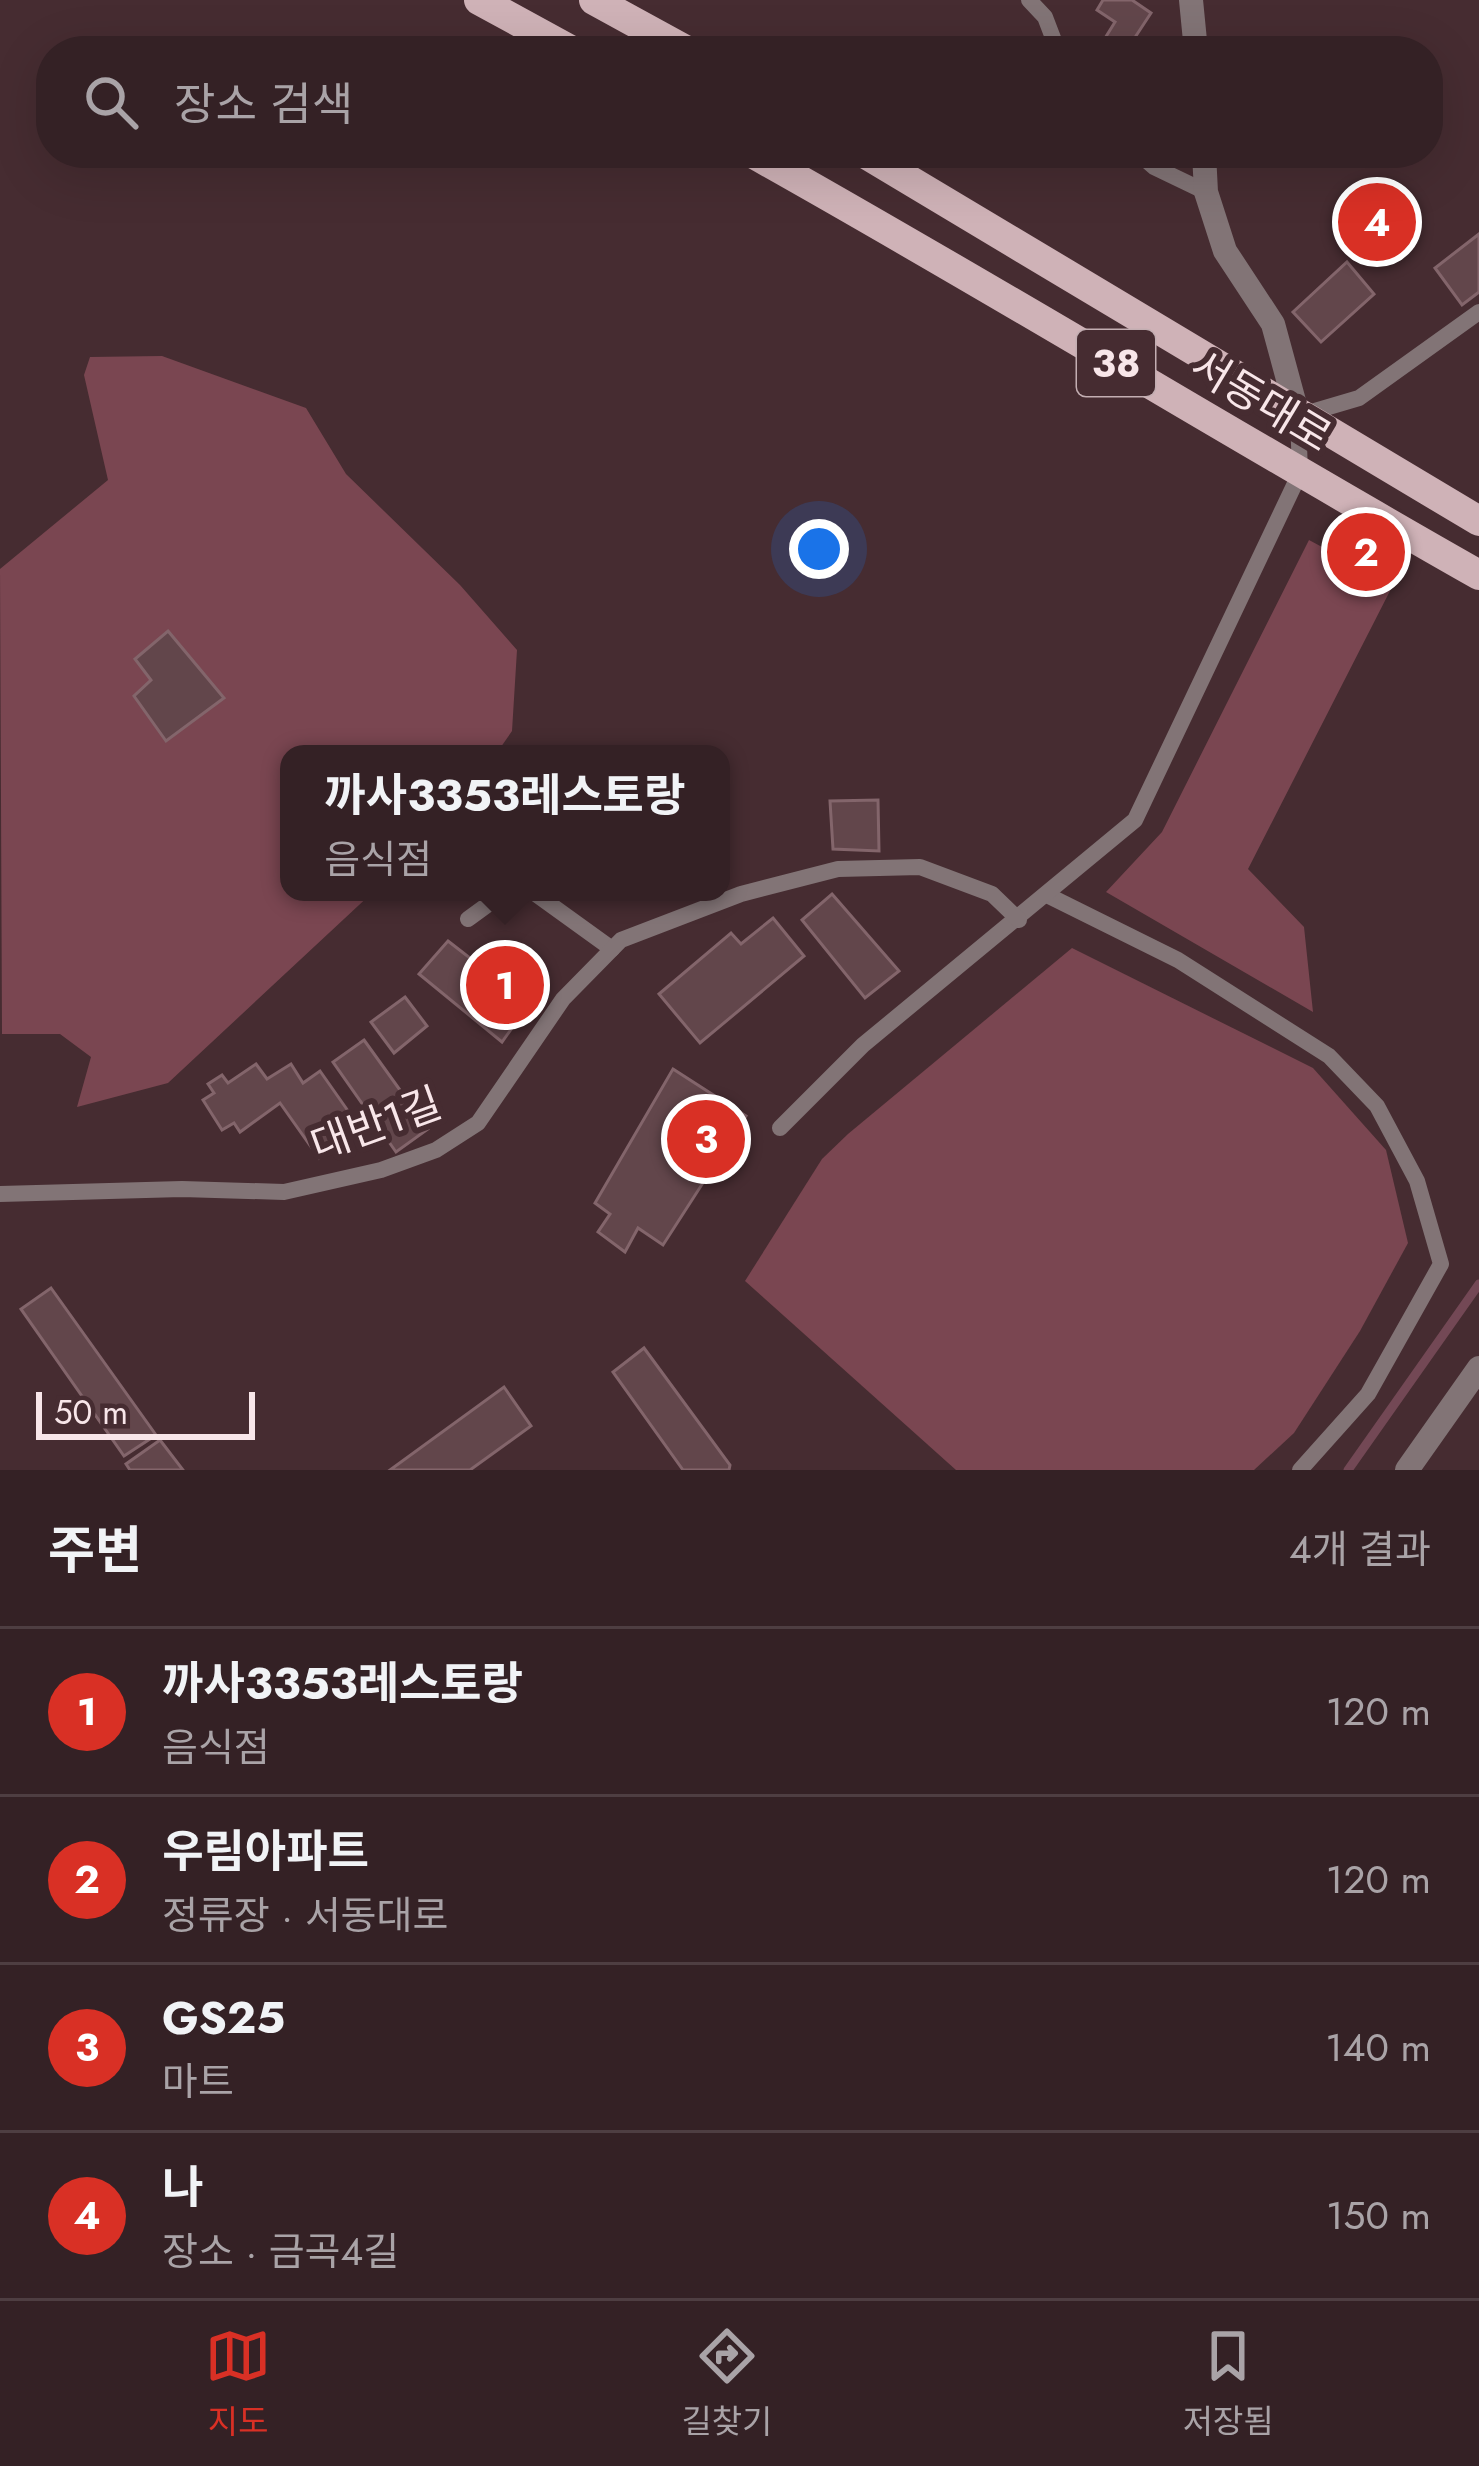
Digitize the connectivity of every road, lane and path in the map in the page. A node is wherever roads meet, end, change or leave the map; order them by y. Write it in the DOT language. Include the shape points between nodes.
graph roads {
  1 [pos="479,0"];
  2 [pos="594,0"];
  3 [pos="1029,0"];
  4 [pos="1191,0"];
  5 [pos="519,9"];
  6 [pos="553,36"];
  7 [pos="660,36"];
  8 [pos="1052,36"];
  9 [pos="1195,36"];
  10 [pos="779,168"];
  11 [pos="889,168"];
  12 [pos="1156,168"];
  13 [pos="1205,168"];
  14 [pos="1206,192"];
  15 [pos="1479,312"];
  16 [pos="1298,416"];
  17 [pos="1300,473"];
  18 [pos="1479,521"];
  19 [pos="1479,574"];
  20 [pos="1047,895"];
  21 [pos="730,898"];
  22 [pos="493,901"];
  23 [pos="545,901"];
  24 [pos="723,901"];
  25 [pos="468,919"];
  26 [pos="1018,920"];
  27 [pos="612,950"];
  28 [pos="780,1128"];
  29 [pos="0,1194"];
  30 [pos="1479,1368"];
  31 [pos="1300,1470"];
  32 [pos="1407,1470"];
  1 -- 5 [label="main road"];
  2 -- 7 [label="main road"];
  3 -- 8 [label="lane"];
  4 -- 9 [label="street"];
  5 -- 6 [label="main road"];
  10 -- 17 [label="main road, 서동대로 / 38"];
  11 -- 16 [label="main road, 서동대로 / 38"];
  12 -- 14 [label="lane"];
  13 -- 14 [label="street"];
  14 -- 16 [label="street" via="1225,251 1273,324"];
  15 -- 16 [label="lane, 서동대로" via="1359,398"];
  16 -- 17 [label="lane"];
  16 -- 18 [label="main road, 서동대로 / 38"];
  17 -- 19 [label="main road, 서동대로 / 38"];
  17 -- 20 [label="lane" via="1135,820"];
  20 -- 26 [label="lane"];
  20 -- 31 [label="lane" via="1178,960 1329,1056 1377,1106 1418,1180 1441,1264 1368,1394"];
  21 -- 26 [label="lane, 대반1길" via="838,869 920,867 992,894"];
  22 -- 25 [label="lane"];
  23 -- 27 [label="lane"];
  24 -- 27 [label="lane, 대반1길"];
  26 -- 28 [label="lane" via="863,1045"];
  27 -- 29 [label="lane, 대반1길" via="563,999 478,1123 436,1150 284,1192"];
  30 -- 32 [label="street"];
}
